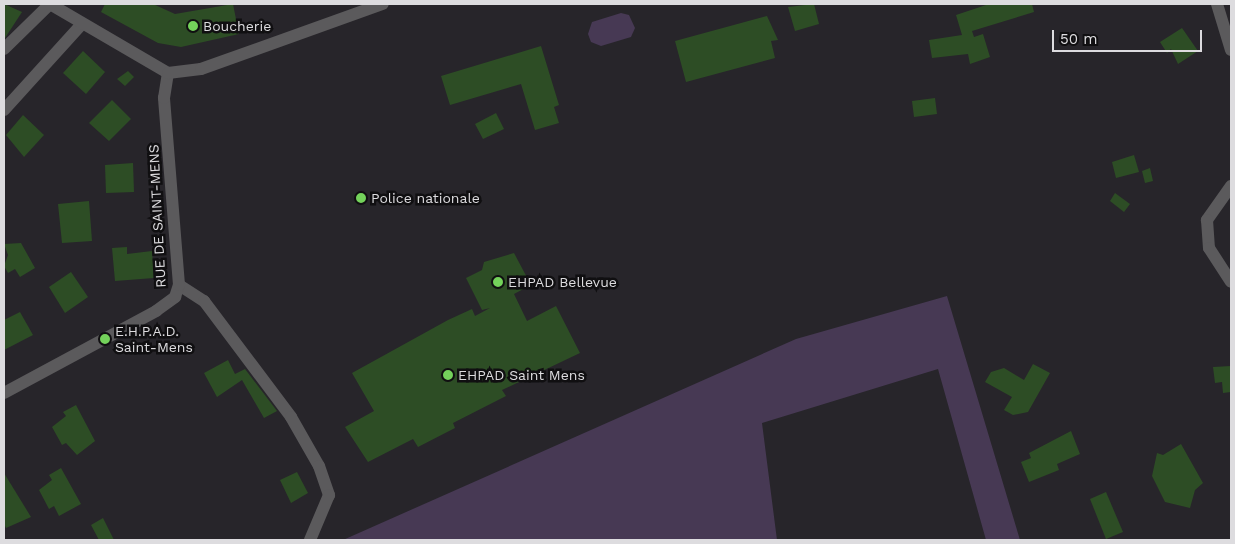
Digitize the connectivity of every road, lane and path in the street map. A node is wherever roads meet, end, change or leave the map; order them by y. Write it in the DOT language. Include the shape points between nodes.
graph roads {
  1 [pos="50,4"];
  2 [pos="383,4"];
  3 [pos="1217,4"];
  4 [pos="82,24"];
  5 [pos="4,49"];
  6 [pos="1231,50"];
  7 [pos="168,73"];
  8 [pos="4,110"];
  9 [pos="1231,186"];
  10 [pos="1231,282"];
  11 [pos="179,285"];
  12 [pos="4,393"];
  13 [pos="310,540"];
  1 -- 4 [label="street"];
  1 -- 5 [label="street"];
  2 -- 7 [label="street" via="201,69"];
  3 -- 6 [label="street"];
  4 -- 7 [label="street"];
  4 -- 8 [label="street"];
  7 -- 11 [label="street, RUE DE SAINT-MENS" via="164,98"];
  9 -- 10 [label="street" via="1207,220 1209,248"];
  11 -- 12 [label="street, RUE DE SAINT-MENS" via="175,297 156,312"];
  11 -- 13 [label="street" via="196,294 215,315 295,422 319,466 329,495"];
}
